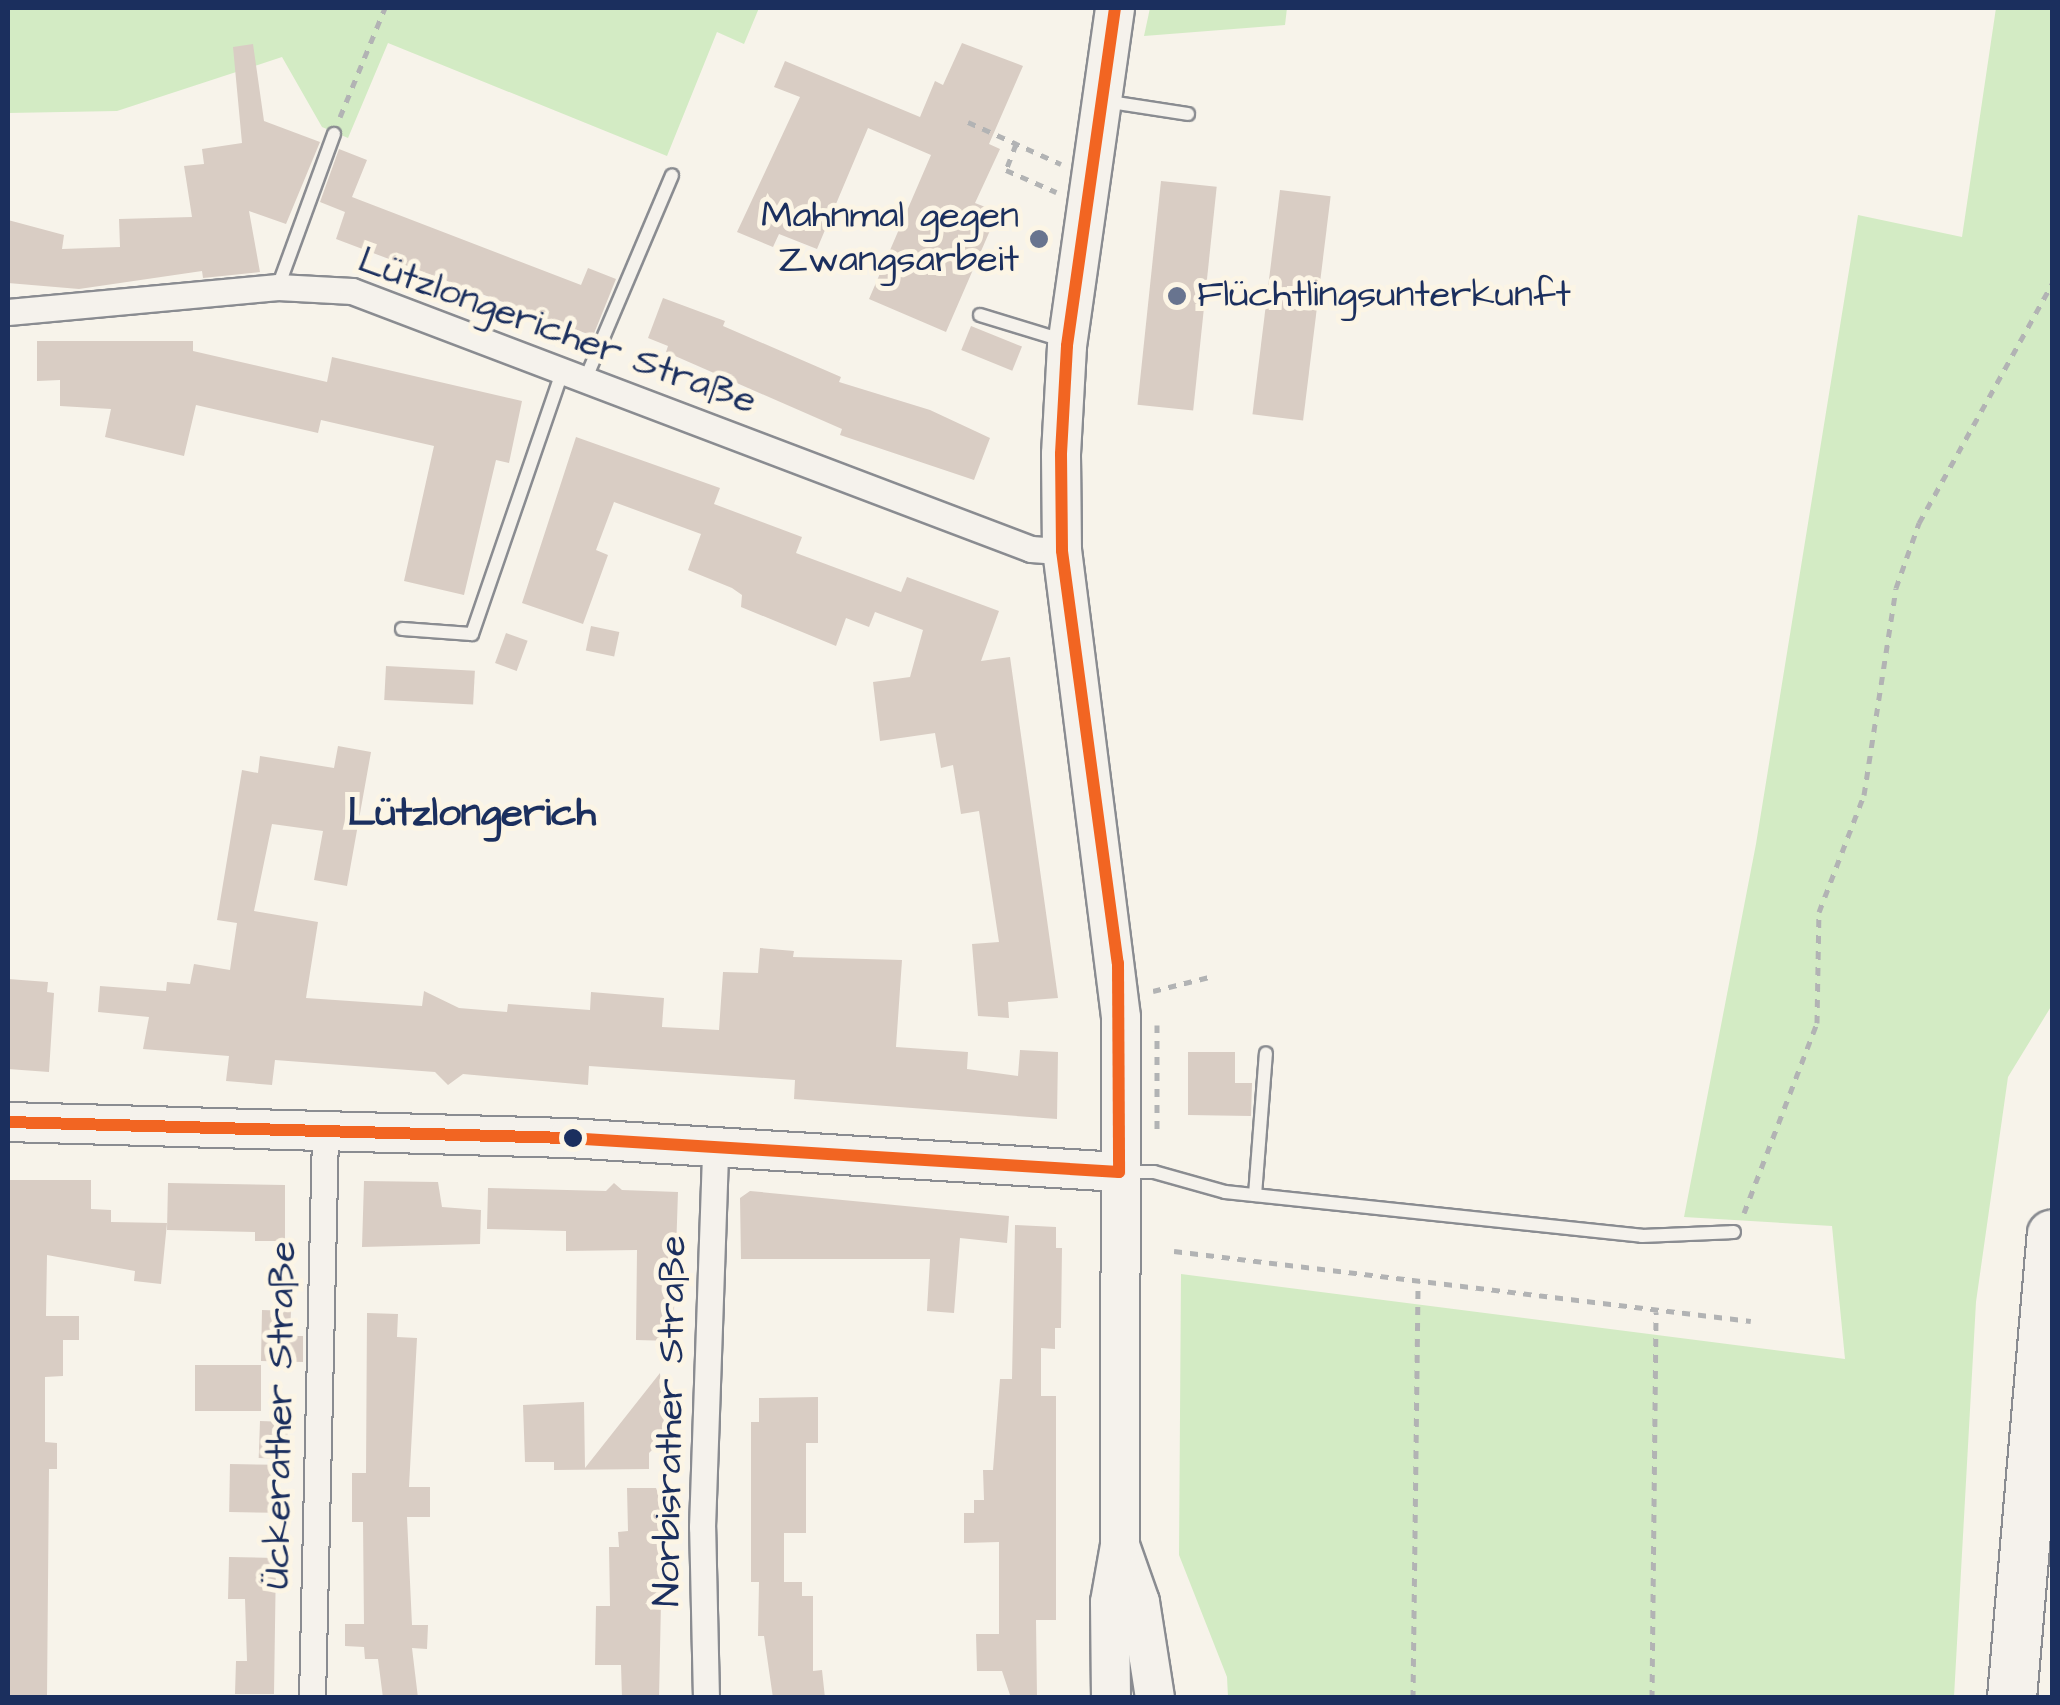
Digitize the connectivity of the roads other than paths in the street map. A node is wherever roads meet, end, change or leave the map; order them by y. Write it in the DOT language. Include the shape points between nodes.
graph roads {
  1 [pos="1114,8"];
  2 [pos="1102,100"];
  3 [pos="1188,114"];
  4 [pos="334,134"];
  5 [pos="672,175"];
  6 [pos="278,287"];
  7 [pos="8,312"];
  8 [pos="980,315"];
  9 [pos="1068,342"];
  10 [pos="575,374"];
  11 [pos="1062,551"];
  12 [pos="402,630"];
  13 [pos="1266,1052"];
  14 [pos="8,1122"];
  15 [pos="325,1133"];
  16 [pos="715,1146"];
  17 [pos="1119,1172"];
  18 [pos="1256,1195"];
  19 [pos="1734,1232"];
  20 [pos="2052,1235"];
  21 [pos="1120,1546"];
  22 [pos="312,1698"];
  23 [pos="706,1698"];
  24 [pos="1110,1698"];
  25 [pos="1155,1698"];
  26 [pos="2012,1698"];
  1 -- 2 [label="street"];
  2 -- 3 [label="lane"];
  2 -- 9 [label="street"];
  4 -- 6 [label="lane"];
  5 -- 10 [label="lane"];
  6 -- 7 [label="street, Lützlongericher Straße"];
  6 -- 10 [label="street, Lützlongericher Straße" via="352,291"];
  8 -- 9 [label="lane"];
  9 -- 11 [label="street"];
  10 -- 11 [label="street, Lützlongericher Straße" via="1030,550"];
  10 -- 12 [label="lane" via="472,634"];
  11 -- 17 [label="street" via="1120,993"];
  13 -- 18 [label="lane"];
  14 -- 15 [label="street"];
  15 -- 16 [label="street"];
  15 -- 22 [label="street, Ückerather Straße"];
  16 -- 17 [label="street"];
  16 -- 23 [label="street, Norbisrather Straße" via="702,1526"];
  17 -- 18 [label="lane" via="1154,1172"];
  17 -- 21 [label="street"];
  18 -- 19 [label="lane" via="1642,1236"];
  20 -- 26 [label="highway"];
  21 -- 24 [label="street" via="1110,1602"];
  21 -- 25 [label="street" via="1140,1602"];
}
